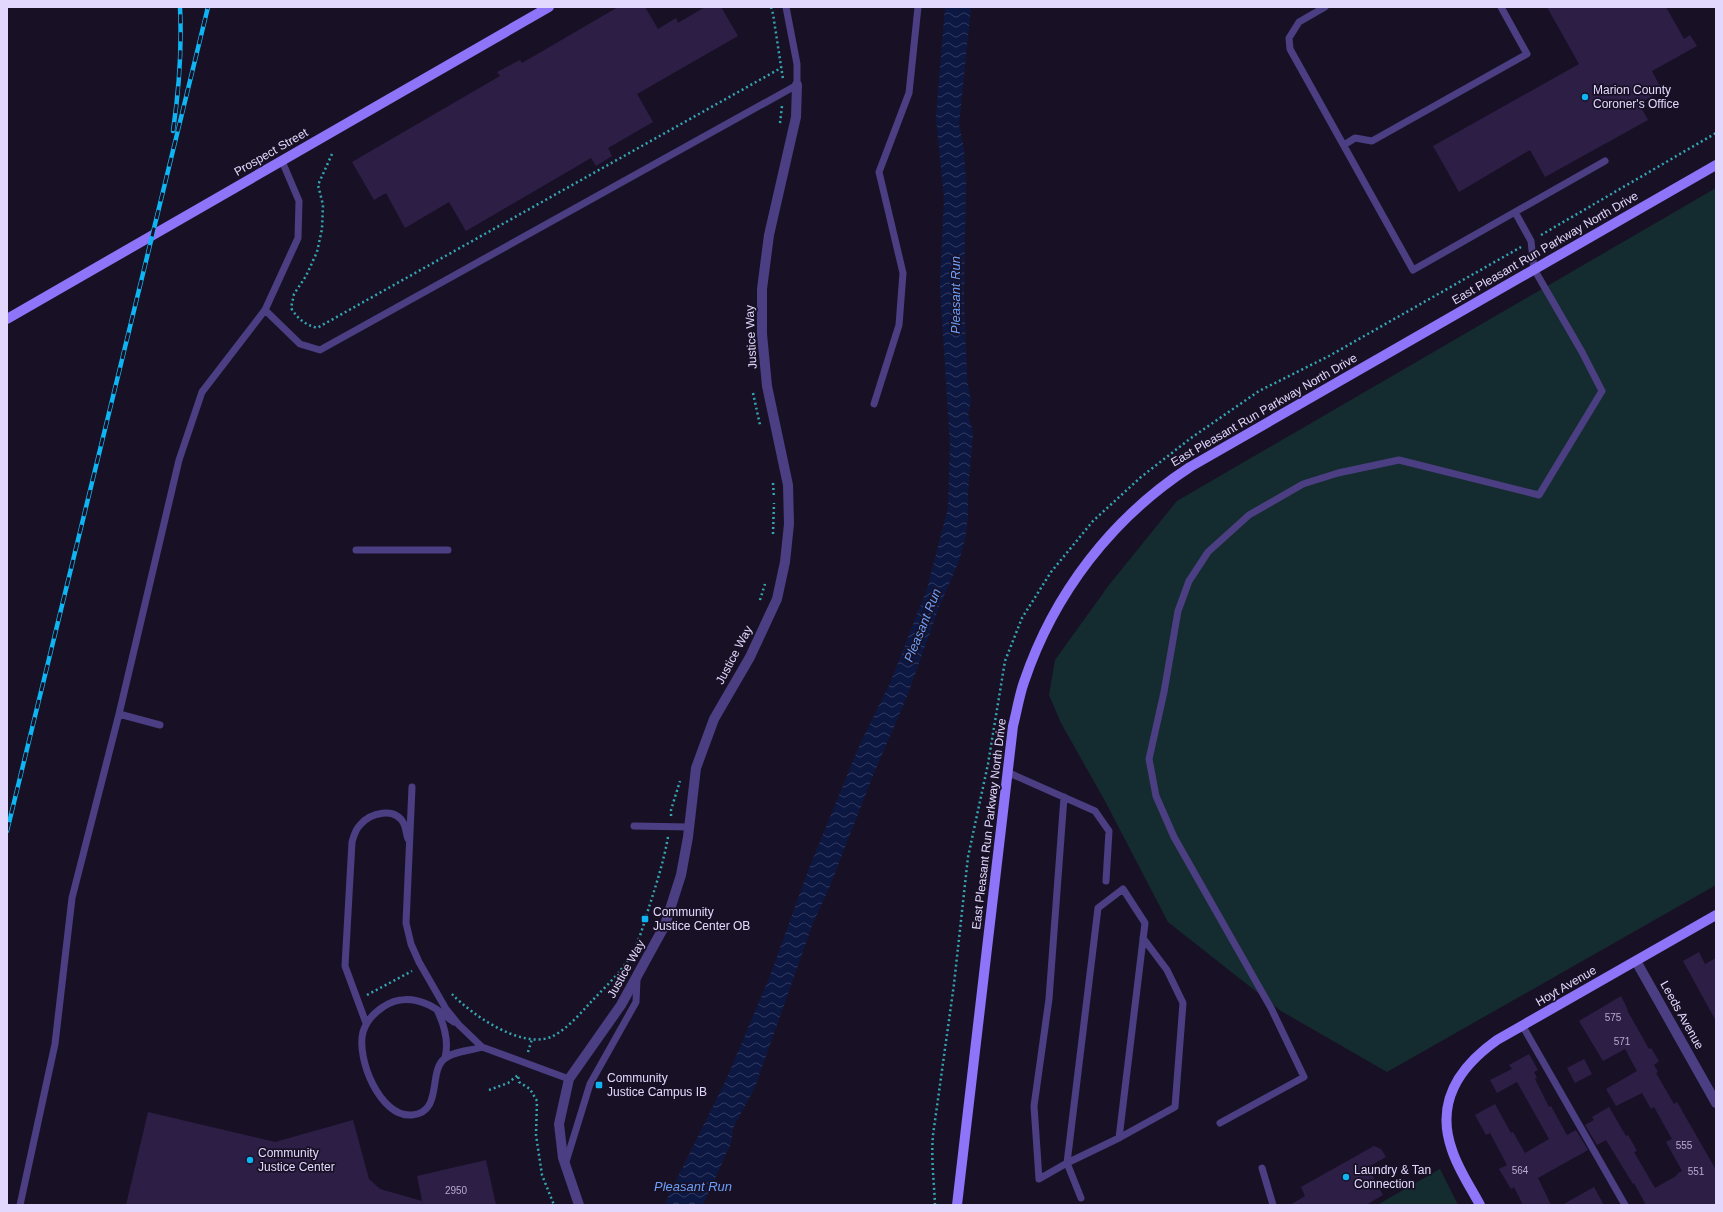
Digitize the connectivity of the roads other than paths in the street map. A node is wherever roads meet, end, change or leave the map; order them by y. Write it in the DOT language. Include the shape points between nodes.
graph roads {
  1 [pos="549,7"];
  2 [pos="786,7"];
  3 [pos="918,7"];
  4 [pos="1326,7"];
  5 [pos="1501,7"];
  6 [pos="797,85"];
  7 [pos="1344,145"];
  8 [pos="282,161"];
  9 [pos="1605,161"];
  10 [pos="1716,165"];
  11 [pos="1515,212"];
  12 [pos="1534,270"];
  13 [pos="265,310"];
  14 [pos="7,319"];
  15 [pos="874,404"];
  16 [pos="356,550"];
  17 [pos="448,550"];
  18 [pos="119,714"];
  19 [pos="160,726"];
  20 [pos="1007,772"];
  21 [pos="412,787"];
  22 [pos="1064,797"];
  23 [pos="634,826"];
  24 [pos="689,827"];
  25 [pos="410,847"];
  26 [pos="1106,882"];
  27 [pos="1716,915"];
  28 [pos="1143,938"];
  29 [pos="1636,961"];
  30 [pos="637,976"];
  31 [pos="437,1011"];
  32 [pos="366,1023"];
  33 [pos="458,1025"];
  34 [pos="1522,1025"];
  35 [pos="482,1047"];
  36 [pos="445,1058"];
  37 [pos="569,1079"];
  38 [pos="1716,1103"];
  39 [pos="1220,1123"];
  40 [pos="1119,1138"];
  41 [pos="1067,1163"];
  42 [pos="565,1165"];
  43 [pos="1262,1168"];
  44 [pos="1080,1198"];
  45 [pos="20,1205"];
  46 [pos="579,1205"];
  47 [pos="957,1205"];
  48 [pos="1273,1205"];
  49 [pos="1480,1205"];
  50 [pos="1625,1205"];
  1 -- 8 [label="street, Prospect Street"];
  2 -- 6 [label="lane" via="797,64"];
  3 -- 15 [label="lane" via="909,93 879,172 904,273 899,325"];
  4 -- 7 [label="lane" via="1299,22 1289,38 1290,49"];
  5 -- 7 [label="lane" via="1527,54 1372,141 1356,138"];
  6 -- 13 [label="lane" via="320,350 300,344"];
  6 -- 24 [label="street, Justice Way" via="796,117 769,235 762,307 767,386 788,485 789,524 785,562 777,599 750,658 714,719 696,768"];
  7 -- 11 [label="lane" via="1413,270"];
  8 -- 13 [label="lane" via="299,201 298,238"];
  8 -- 14 [label="street, Prospect Street"];
  9 -- 11 [label="lane"];
  10 -- 12 [label="street, East Pleasant Run Parkway North Drive"];
  11 -- 12 [label="lane" via="1532,241"];
  12 -- 20 [label="street, East Pleasant Run Parkway North Drive" via="1190,467 1131,513 1110,534 1077,575 1046,627 1024,682 1013,726"];
  12 -- 39 [label="lane" via="1602,391 1539,494 1399,460 1338,473 1303,484 1249,515 1208,552 1189,581 1178,611 1149,759 1156,796 1174,837 1271,1008 1304,1078"];
  13 -- 18 [label="lane" via="202,392 178,460"];
  16 -- 17 [label="lane"];
  18 -- 19 [label="lane"];
  18 -- 45 [label="lane" via="72,898 55,1044"];
  20 -- 22 [label="lane"];
  20 -- 47 [label="street, East Pleasant Run Parkway North Drive"];
  21 -- 25 [label="lane"];
  22 -- 26 [label="lane" via="1095,811 1109,831"];
  22 -- 41 [label="lane" via="1049,999 1034,1106 1039,1179"];
  23 -- 24 [label="lane"];
  24 -- 30 [label="street, Justice Way" via="681,874 665,925"];
  25 -- 32 [label="lane" via="404,824 393,814 379,814 368,818 359,825 352,842 345,966"];
  25 -- 33 [label="lane" via="406,923 411,944 432,986"];
  27 -- 29 [label="street, Hoyt Avenue"];
  28 -- 40 [label="lane"];
  28 -- 40 [label="lane" via="1166,970 1183,1003 1175,1107"];
  28 -- 41 [label="lane" via="1145,923 1123,889 1098,908"];
  29 -- 34 [label="street, Hoyt Avenue"];
  29 -- 38 [label="street, Leeds Avenue"];
  30 -- 37 [label="street, Justice Way" via="621,1005"];
  30 -- 42 [label="lane" via="636,1002 590,1084"];
  31 -- 32 [label="lane" via="415,1001 395,1000 380,1009"];
  31 -- 33 [label="lane"];
  31 -- 36 [label="lane" via="446,1035"];
  32 -- 36 [label="lane" via="362,1033 366,1067 378,1093 394,1111 412,1115 429,1106 440,1064"];
  33 -- 35 [label="lane"];
  34 -- 49 [label="street, Hoyt Avenue" via="1488,1047 1467,1066 1456,1083 1450,1100 1447,1127 1452,1151"];
  34 -- 50 [label="lane"];
  35 -- 36 [label="lane"];
  35 -- 37 [label="lane"];
  37 -- 42 [label="street, Justice Way" via="559,1124"];
  40 -- 41 [label="lane"];
  41 -- 44 [label="lane"];
  42 -- 46 [label="street, Justice Way"];
  43 -- 48 [label="lane"];
}
